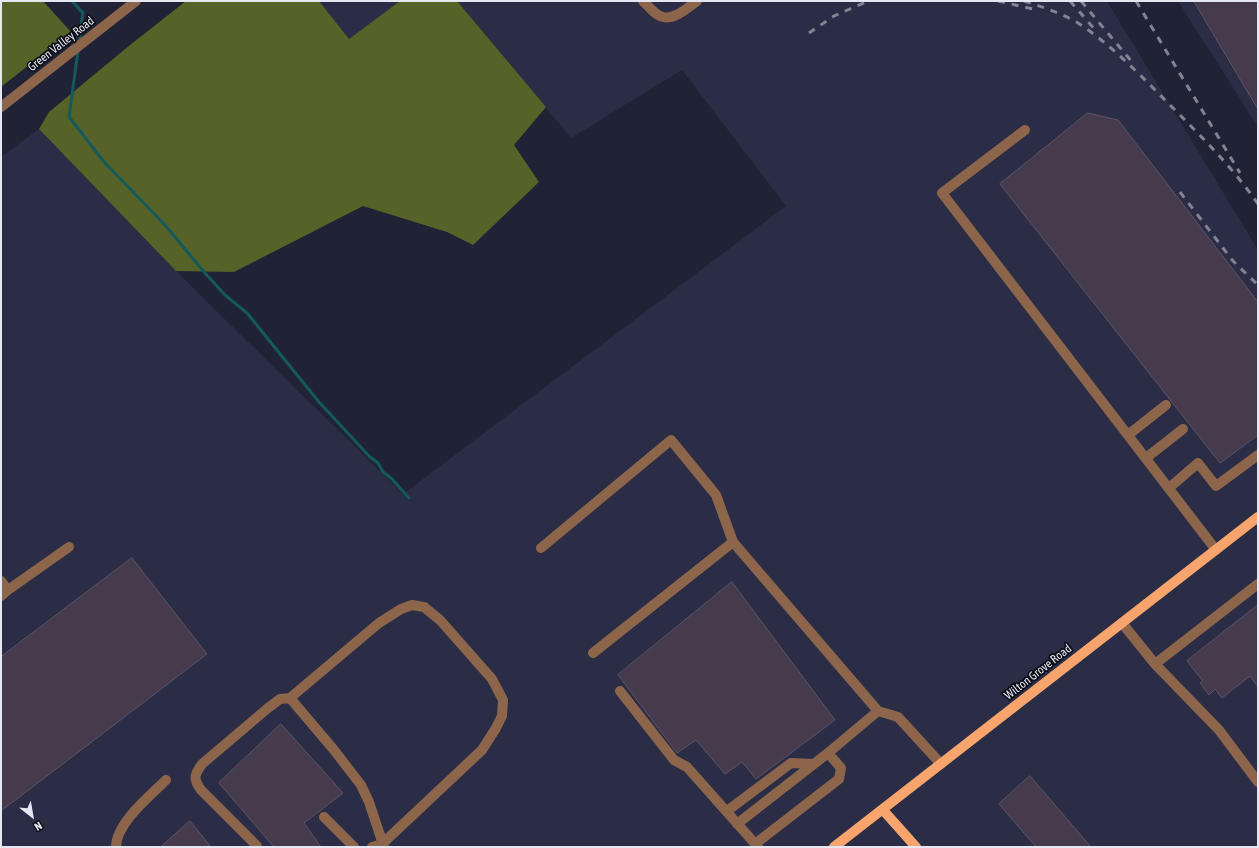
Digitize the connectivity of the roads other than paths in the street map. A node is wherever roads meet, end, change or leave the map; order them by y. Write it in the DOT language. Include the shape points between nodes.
graph roads {
  1 [pos="136,1"];
  2 [pos="643,1"];
  3 [pos="697,1"];
  4 [pos="1,107"];
  5 [pos="1025,130"];
  6 [pos="1166,405"];
  7 [pos="1183,429"];
  8 [pos="1128,435"];
  9 [pos="1258,455"];
  10 [pos="1146,458"];
  11 [pos="1169,488"];
  12 [pos="1258,517"];
  13 [pos="733,542"];
  14 [pos="69,546"];
  15 [pos="541,548"];
  16 [pos="1216,550"];
  17 [pos="1,581"];
  18 [pos="1258,584"];
  19 [pos="5,593"];
  20 [pos="1122,623"];
  21 [pos="593,653"];
  22 [pos="1155,664"];
  23 [pos="620,691"];
  24 [pos="290,698"];
  25 [pos="878,711"];
  26 [pos="828,753"];
  27 [pos="813,764"];
  28 [pos="941,764"];
  29 [pos="166,780"];
  30 [pos="1258,782"];
  31 [pos="883,810"];
  32 [pos="727,811"];
  33 [pos="324,817"];
  34 [pos="738,824"];
  35 [pos="756,845"];
  36 [pos="257,846"];
  37 [pos="380,846"];
  38 [pos="116,847"];
  39 [pos="354,847"];
  40 [pos="834,847"];
  41 [pos="916,847"];
  1 -- 4 [label="street, Green Valley Road"];
  2 -- 3 [label="street" via="662,17 673,16"];
  5 -- 8 [label="street" via="942,193"];
  6 -- 8 [label="street"];
  7 -- 10 [label="street"];
  8 -- 10 [label="street"];
  9 -- 11 [label="street" via="1216,486 1198,463"];
  10 -- 11 [label="street"];
  11 -- 16 [label="street"];
  12 -- 16 [label="main road, Wilton Grove Road"];
  13 -- 15 [label="street" via="716,494 672,440"];
  13 -- 21 [label="street"];
  13 -- 25 [label="street"];
  14 -- 19 [label="street"];
  16 -- 20 [label="main road, Wilton Grove Road"];
  17 -- 19 [label="street"];
  18 -- 22 [label="street"];
  20 -- 22 [label="street"];
  20 -- 28 [label="main road, Wilton Grove Road"];
  22 -- 30 [label="street" via="1219,730"];
  23 -- 32 [label="street" via="674,760 687,767"];
  24 -- 36 [label="street" via="280,699 268,708 202,764 195,777 201,790"];
  24 -- 37 [label="street" via="361,785 370,802"];
  24 -- 37 [label="street" via="379,623 401,609 412,606 424,607 440,620 492,679 503,700 502,716 482,750"];
  25 -- 26 [label="street"];
  25 -- 28 [label="street" via="898,717"];
  26 -- 27 [label="street"];
  26 -- 35 [label="street" via="841,768 838,779"];
  27 -- 32 [label="street" via="791,763"];
  27 -- 34 [label="street"];
  28 -- 31 [label="main road, Wilton Grove Road"];
  29 -- 38 [label="street" via="128,818"];
  31 -- 40 [label="main road, Wilton Grove Road"];
  31 -- 41 [label="main road"];
  32 -- 34 [label="street"];
  33 -- 39 [label="street"];
  34 -- 35 [label="street"];
}
